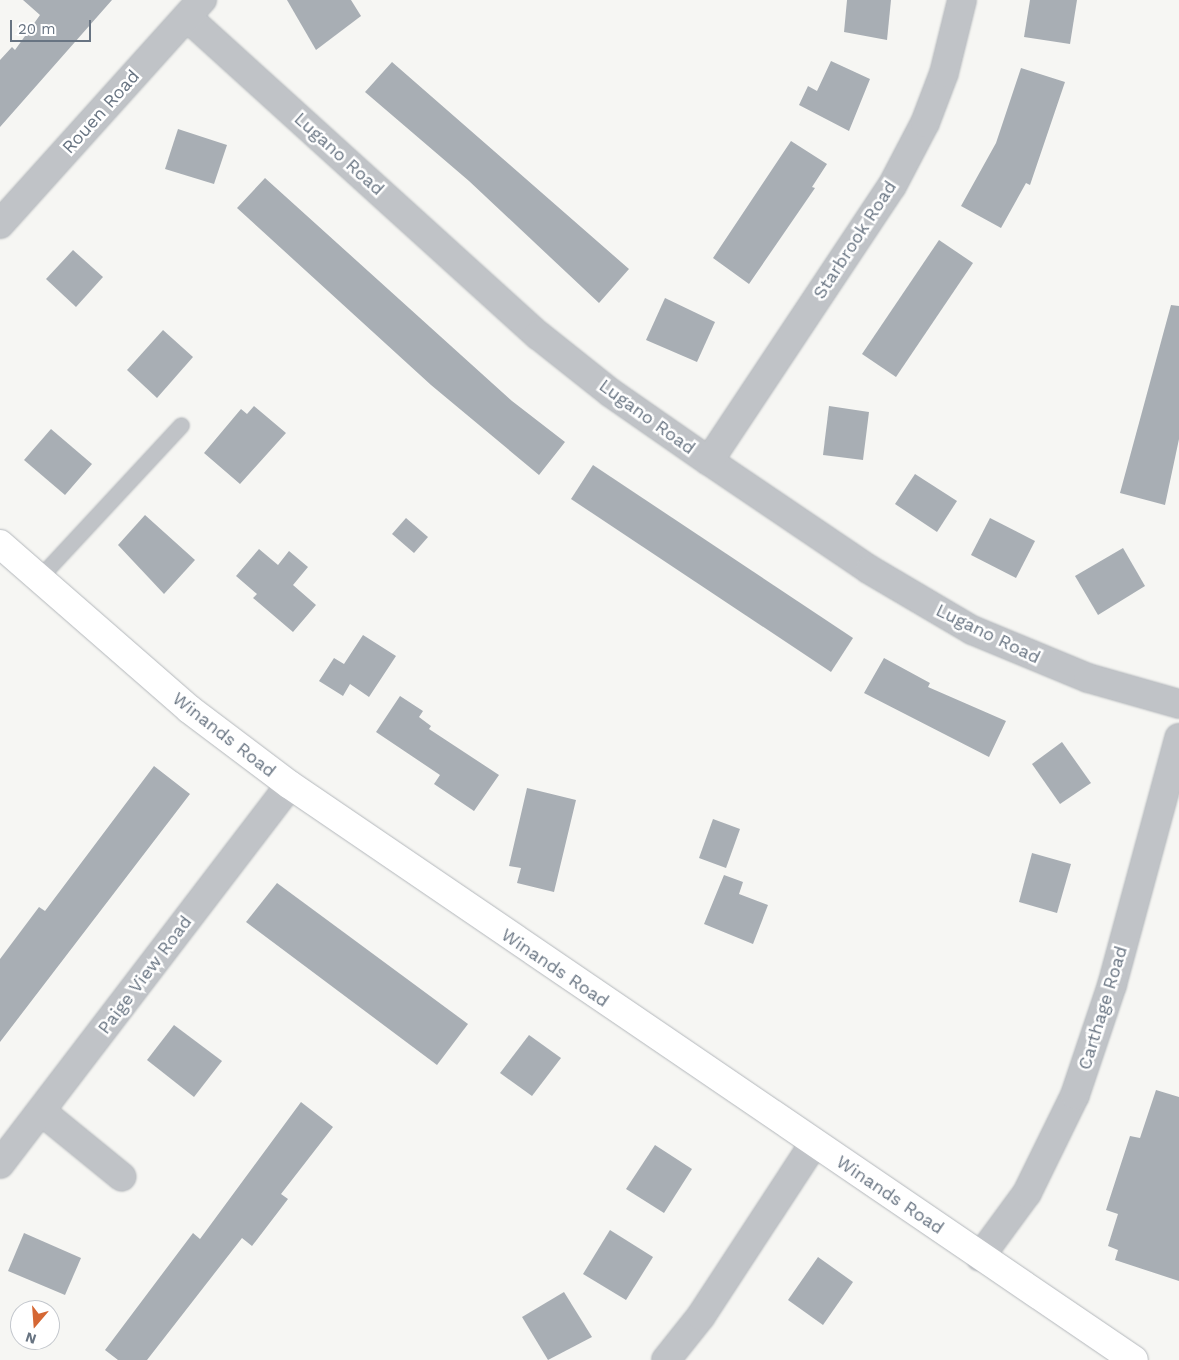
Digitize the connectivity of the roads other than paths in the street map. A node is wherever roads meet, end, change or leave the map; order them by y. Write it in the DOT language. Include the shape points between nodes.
graph roads {
  1 [pos="962,0"];
  2 [pos="194,8"];
  3 [pos="0,224"];
  4 [pos="181,425"];
  5 [pos="709,461"];
  6 [pos="0,544"];
  7 [pos="38,579"];
  8 [pos="1179,704"];
  9 [pos="1179,738"];
  10 [pos="290,786"];
  11 [pos="41,1111"];
  12 [pos="814,1143"];
  13 [pos="0,1164"];
  14 [pos="122,1177"];
  15 [pos="980,1257"];
  16 [pos="666,1360"];
  17 [pos="1134,1360"];
  1 -- 5 [label="street, Starbrook Road" via="944,72 925,123 892,186"];
  2 -- 3 [label="street, Rouen Road"];
  2 -- 5 [label="street, Lugano Road" via="538,335 611,393"];
  4 -- 7 [label="lane"];
  5 -- 8 [label="street, Lugano Road" via="870,570 972,630 1088,678"];
  6 -- 7 [label="street, Winands Road"];
  7 -- 10 [label="street, Winands Road" via="189,709"];
  9 -- 15 [label="street, Carthage Road" via="1112,985 1075,1095 1028,1193"];
  10 -- 11 [label="street, Paige View Road"];
  10 -- 12 [label="street, Winands Road"];
  11 -- 13 [label="street, Paige View Road"];
  11 -- 14 [label="street"];
  12 -- 15 [label="street, Winands Road"];
  12 -- 16 [label="street" via="701,1316"];
  15 -- 17 [label="street, Winands Road"];
}
